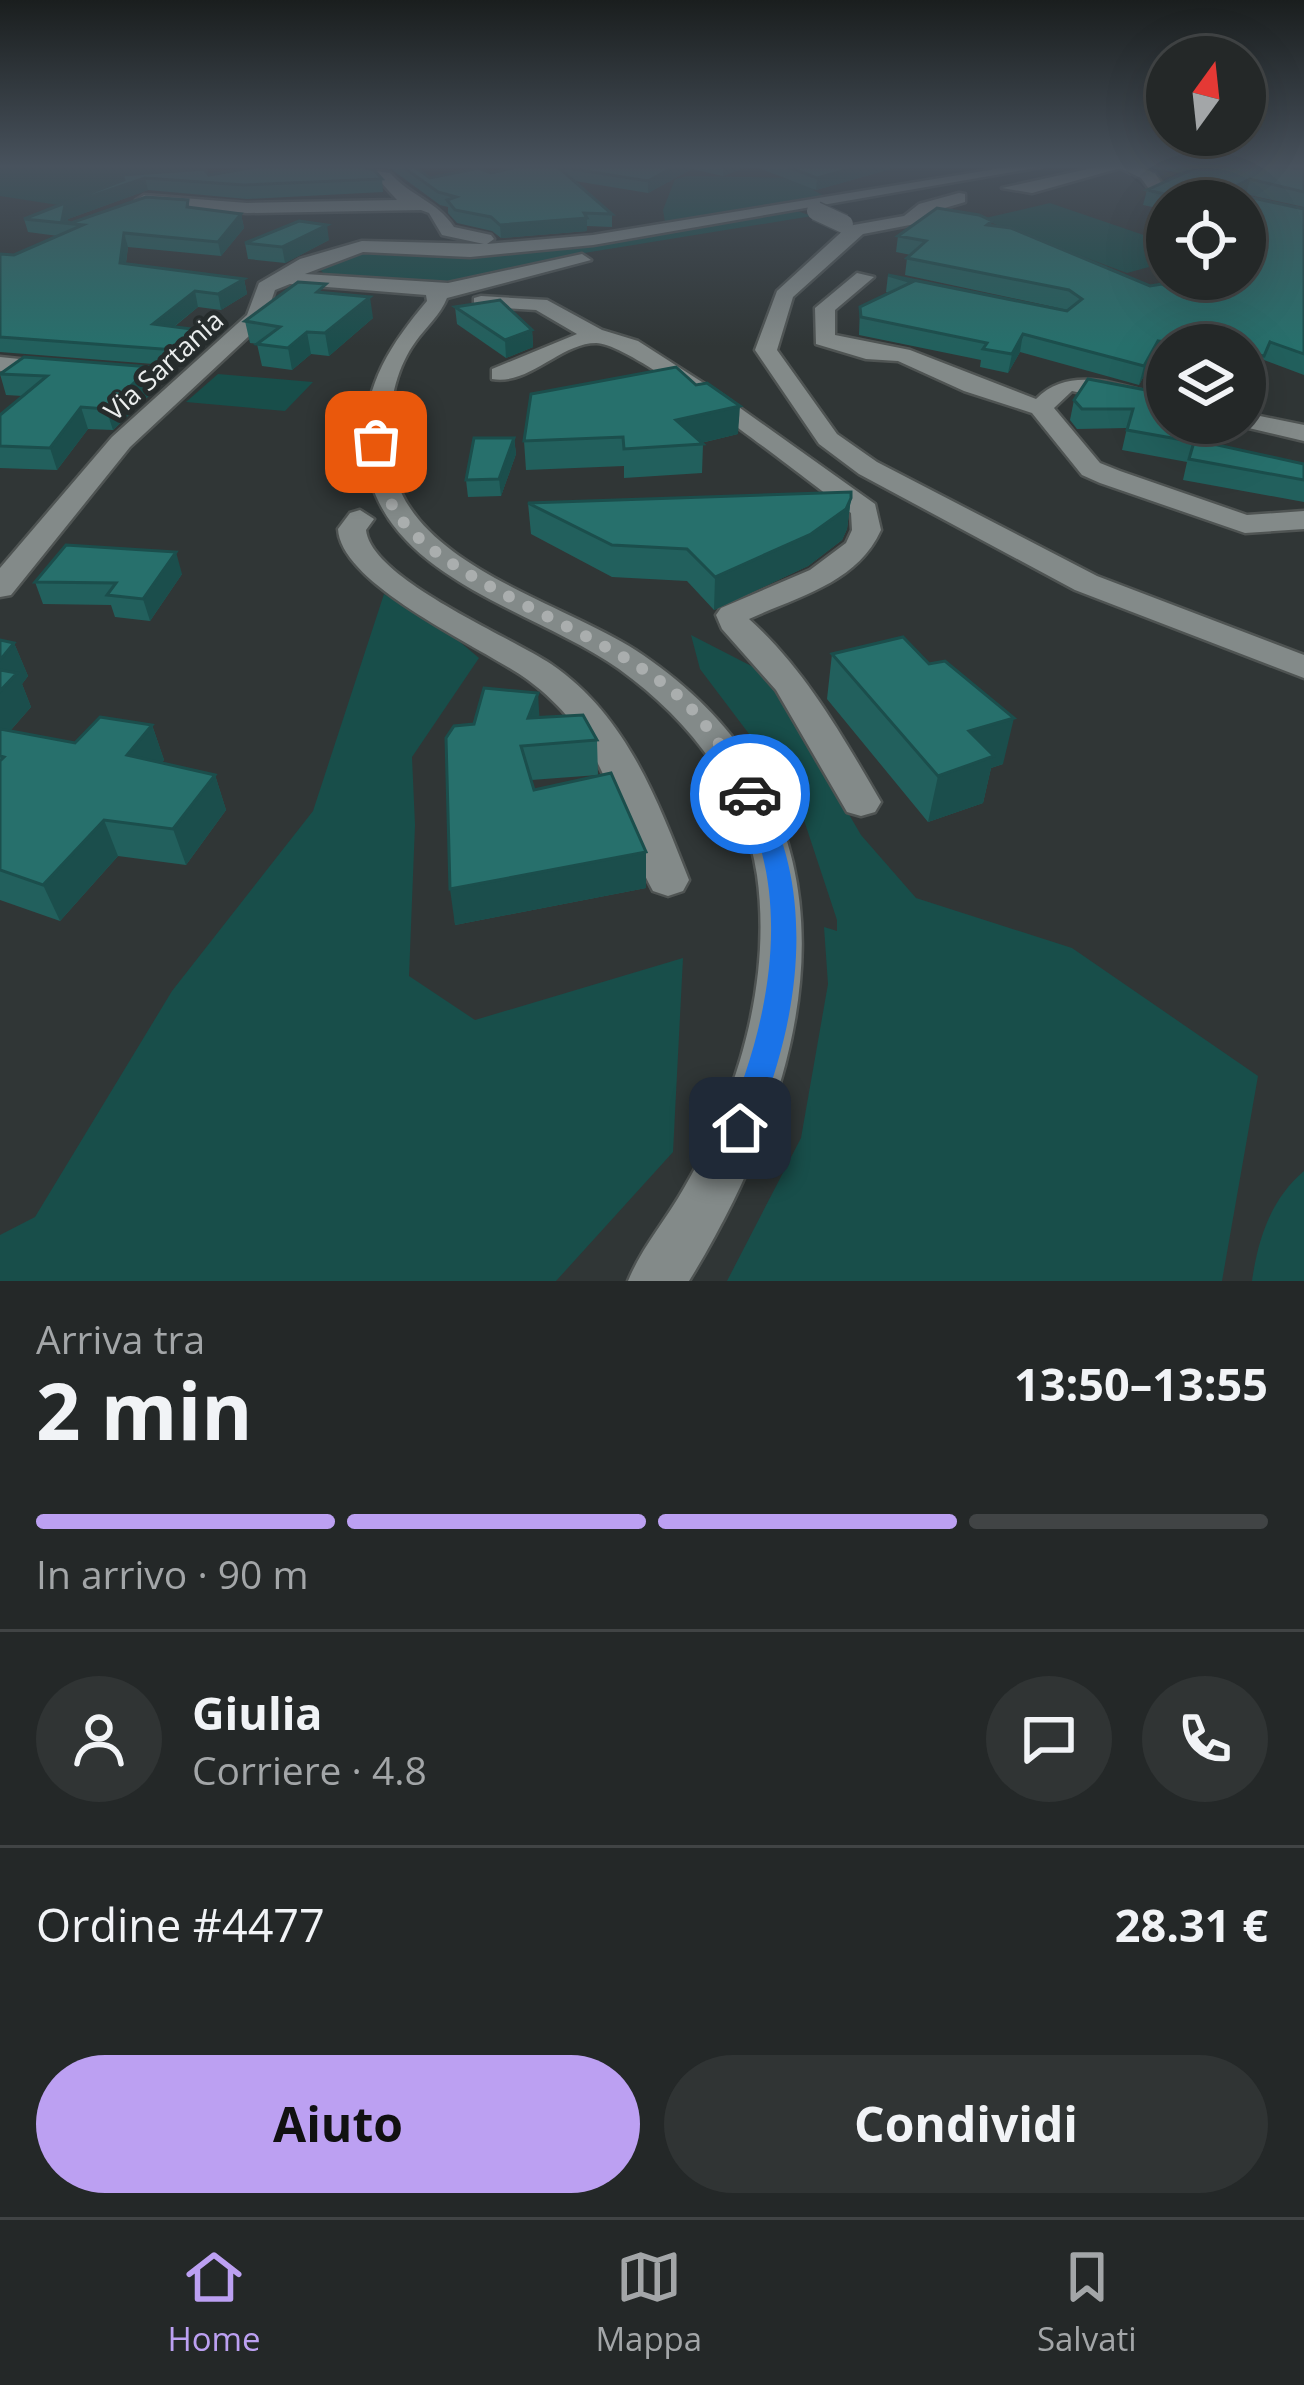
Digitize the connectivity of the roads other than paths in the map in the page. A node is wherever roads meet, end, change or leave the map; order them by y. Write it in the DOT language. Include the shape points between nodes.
graph roads {
  1 [pos="443,227"];
  2 [pos="676,227"];
  3 [pos="780,227"];
  4 [pos="847,227"];
  5 [pos="865,227"];
  6 [pos="851,229"];
  7 [pos="521,247"];
  8 [pos="519,272"];
  9 [pos="288,278"];
  10 [pos="485,294"];
  11 [pos="449,296"];
  12 [pos="594,335"];
  13 [pos="0,364"];
  14 [pos="91,373"];
  15 [pos="500,374"];
  16 [pos="148,376"];
  17 [pos="186,378"];
  18 [pos="1146,400"];
  19 [pos="1041,408"];
  20 [pos="1266,425"];
  21 [pos="1304,433"];
  22 [pos="384,511"];
  23 [pos="1304,520"];
  24 [pos="0,588"];
  25 [pos="1304,667"];
  26 [pos="861,802"];
  27 [pos="668,880"];
  28 [pos="656,1281"];
  1 -- 7 [label="street"];
  2 -- 7 [label="street, Via Sartania"];
  3 -- 8 [label="street"];
  4 -- 6 [label="street, bridge"];
  5 -- 6 [label="street"];
  6 -- 19 [label="street" via="875,279 825,308 824,339 902,355"];
  6 -- 25 [label="street" via="784,295 766,350 828,439 888,480 1086,584"];
  7 -- 9 [label="street, Via Sartania" via="362,246 307,262"];
  8 -- 10 [label="street"];
  8 -- 11 [label="street"];
  9 -- 11 [label="street"];
  9 -- 17 [label="street, Via Sartania" via="266,287 257,319"];
  10 -- 11 [label="street"];
  10 -- 12 [label="street" via="551,308"];
  11 -- 22 [label="street" via="393,358 379,413"];
  12 -- 15 [label="street"];
  12 -- 26 [label="street" via="631,346 865,509 870,523 850,557 722,628 733,622 752,637 791,685"];
  13 -- 14 [label="street"];
  16 -- 17 [label="street"];
  17 -- 24 [label="street, Via Sartania" via="121,442"];
  18 -- 19 [label="street" via="1071,384"];
  19 -- 23 [label="street" via="1091,469 1245,524"];
  20 -- 21 [label="street"];
  22 -- 27 [label="street" via="352,529 352,542 404,594 513,656 594,722"];
  22 -- 28 [label="street" via="686,702 769,826 784,915 779,998 763,1072 717,1184"];
}
